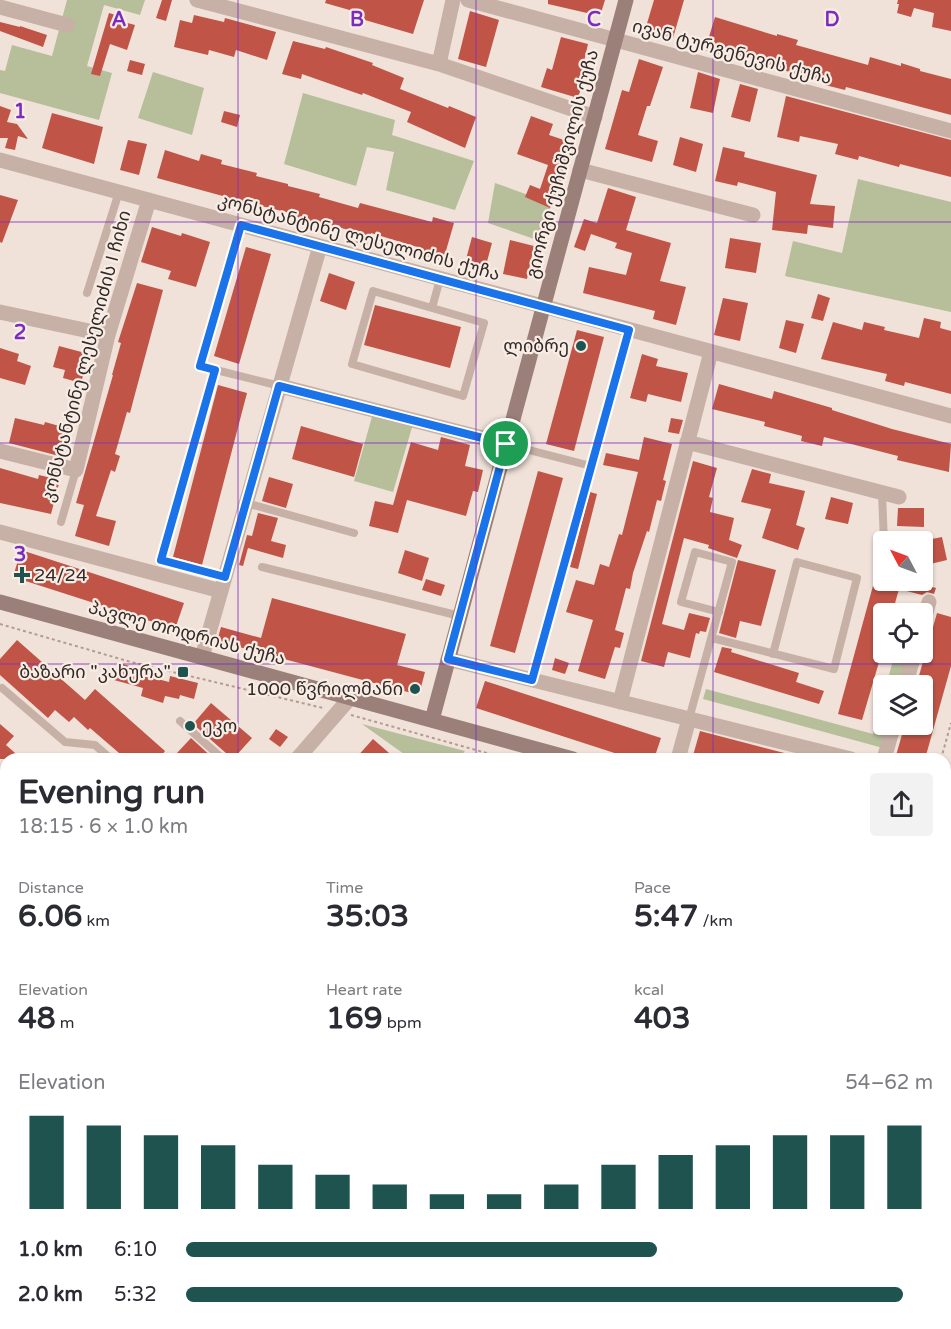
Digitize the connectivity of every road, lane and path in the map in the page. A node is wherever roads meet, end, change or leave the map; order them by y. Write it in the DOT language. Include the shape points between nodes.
graph roads {
  1 [pos="197,0"];
  2 [pos="453,0"];
  3 [pos="468,0"];
  4 [pos="626,0"];
  5 [pos="0,7"];
  6 [pos="67,25"];
  7 [pos="615,40"];
  8 [pos="439,64"];
  9 [pos="595,117"];
  10 [pos="951,131"];
  11 [pos="0,160"];
  12 [pos="580,170"];
  13 [pos="119,192"];
  14 [pos="149,200"];
  15 [pos="753,215"];
  16 [pos="241,225"];
  17 [pos="320,246"];
  18 [pos="440,279"];
  19 [pos="87,293"];
  20 [pos="543,307"];
  21 [pos="432,308"];
  22 [pos="0,312"];
  23 [pos="629,330"];
  24 [pos="108,335"];
  25 [pos="711,352"];
  26 [pos="215,370"];
  27 [pos="279,386"];
  28 [pos="951,417"];
  29 [pos="687,442"];
  30 [pos="506,444"];
  31 [pos="0,451"];
  32 [pos="591,466"];
  33 [pos="76,470"];
  34 [pos="882,494"];
  35 [pos="899,497"];
  36 [pos="246,503"];
  37 [pos="61,522"];
  38 [pos="884,531"];
  39 [pos="0,532"];
  40 [pos="354,533"];
  41 [pos="262,567"];
  42 [pos="223,584"];
  43 [pos="0,602"];
  44 [pos="719,612"];
  45 [pos="460,616"];
  46 [pos="0,624"];
  47 [pos="712,638"];
  48 [pos="773,654"];
  49 [pos="202,657"];
  50 [pos="448,659"];
  51 [pos="532,680"];
  52 [pos="2,688"];
  53 [pos="350,698"];
  54 [pos="620,702"];
  55 [pos="338,712"];
  56 [pos="689,719"];
  57 [pos="432,720"];
  58 [pos="180,721"];
  59 [pos="951,723"];
  60 [pos="891,735"];
  61 [pos="104,753"];
  62 [pos="216,753"];
  63 [pos="302,753"];
  64 [pos="486,753"];
  65 [pos="551,753"];
  66 [pos="680,753"];
  67 [pos="828,753"];
  68 [pos="886,753"];
  69 [pos="942,753"];
  1 -- 8 [label="street"];
  2 -- 8 [label="street"];
  3 -- 7 [label="street, ივან ტურგენევის ქუჩა"];
  4 -- 7 [label="street, გიორგი ქუჩიშვილის ქუჩა"];
  5 -- 6 [label="street"];
  7 -- 9 [label="street, გიორგი ქუჩიშვილის ქუჩა"];
  7 -- 10 [label="street, ივან ტურგენევის ქუჩა"];
  8 -- 9 [label="street"];
  9 -- 12 [label="street, გიორგი ქუჩიშვილის ქუჩა"];
  11 -- 13 [label="street, კონსტანტინე ლესელიძის ქუჩა"];
  12 -- 15 [label="street"];
  12 -- 20 [label="street, გიორგი ქუჩიშვილის ქუჩა"];
  13 -- 14 [label="street, კონსტანტინე ლესელიძის ქუჩა"];
  13 -- 19 [label="lane"];
  14 -- 16 [label="street, კონსტანტინე ლესელიძის ქუჩა"];
  14 -- 24 [label="street, კონსტანტინე ლესელიძის I ჩიხი"];
  16 -- 17 [label="street, კონსტანტინე ლესელიძის ქუჩა"];
  16 -- 26 [label="lane" via="200,366"];
  17 -- 18 [label="street, კონსტანტინე ლესელიძის ქუჩა"];
  17 -- 27 [label="street"];
  18 -- 20 [label="street, კონსტანტინე ლესელიძის ქუჩა"];
  18 -- 21 [label="lane"];
  20 -- 23 [label="street, კონსტანტინე ლესელიძის ქუჩა"];
  20 -- 30 [label="street, გიორგი ქუჩიშვილის ქუჩა"];
  21 -- 21 [label="lane" via="373,291 351,364 463,396 484,323"];
  22 -- 24 [label="street"];
  23 -- 25 [label="street, კონსტანტინე ლესელიძის ქუჩა"];
  23 -- 32 [label="lane"];
  24 -- 33 [label="street, კონსტანტინე ლესელიძის I ჩიხი"];
  25 -- 28 [label="street, კონსტანტინე ლესელიძის ქუჩა"];
  25 -- 29 [label="street"];
  26 -- 27 [label="lane"];
  26 -- 42 [label="lane" via="161,560"];
  27 -- 30 [label="street"];
  27 -- 36 [label="street"];
  29 -- 34 [label="street"];
  29 -- 54 [label="street"];
  30 -- 32 [label="lane"];
  30 -- 45 [label="street, გიორგი ქუჩიშვილის ქუჩა"];
  31 -- 33 [label="street"];
  32 -- 51 [label="lane"];
  33 -- 37 [label="lane, კონსტანტინე ლესელიძის I ჩიხი"];
  34 -- 35 [label="street"];
  34 -- 38 [label="lane"];
  36 -- 40 [label="lane"];
  36 -- 42 [label="street"];
  39 -- 42 [label="street"];
  41 -- 45 [label="lane"];
  42 -- 49 [label="street"];
  43 -- 49 [label="street, პავლე თოდრიას ქუჩა"];
  44 -- 44 [label="lane" via="732,562 695,552 681,602"];
  44 -- 47 [label="lane"];
  45 -- 50 [label="street, გიორგი ქუჩიშვილის ქუჩა"];
  46 -- 55 [label="path" via="131,662"];
  47 -- 48 [label="lane"];
  47 -- 56 [label="lane"];
  48 -- 48 [label="lane" via="834,669 857,578 797,562"];
  49 -- 53 [label="street, პავლე თოდრიას ქუჩა"];
  50 -- 51 [label="street"];
  50 -- 57 [label="street, გიორგი ქუჩიშვილის ქუჩა"];
  51 -- 54 [label="street"];
  52 -- 61 [label="lane" via="65,742 95,745"];
  53 -- 55 [label="street"];
  53 -- 57 [label="street, პავლე თოდრიას ქუჩა"];
  54 -- 56 [label="street"];
  55 -- 63 [label="street"];
  55 -- 64 [label="path"];
  56 -- 66 [label="street"];
  56 -- 67 [label="street"];
  57 -- 65 [label="street, პავლე თოდრიას ქუჩა"];
  58 -- 62 [label="lane"];
  59 -- 69 [label="path"];
  60 -- 68 [label="street"];
}
